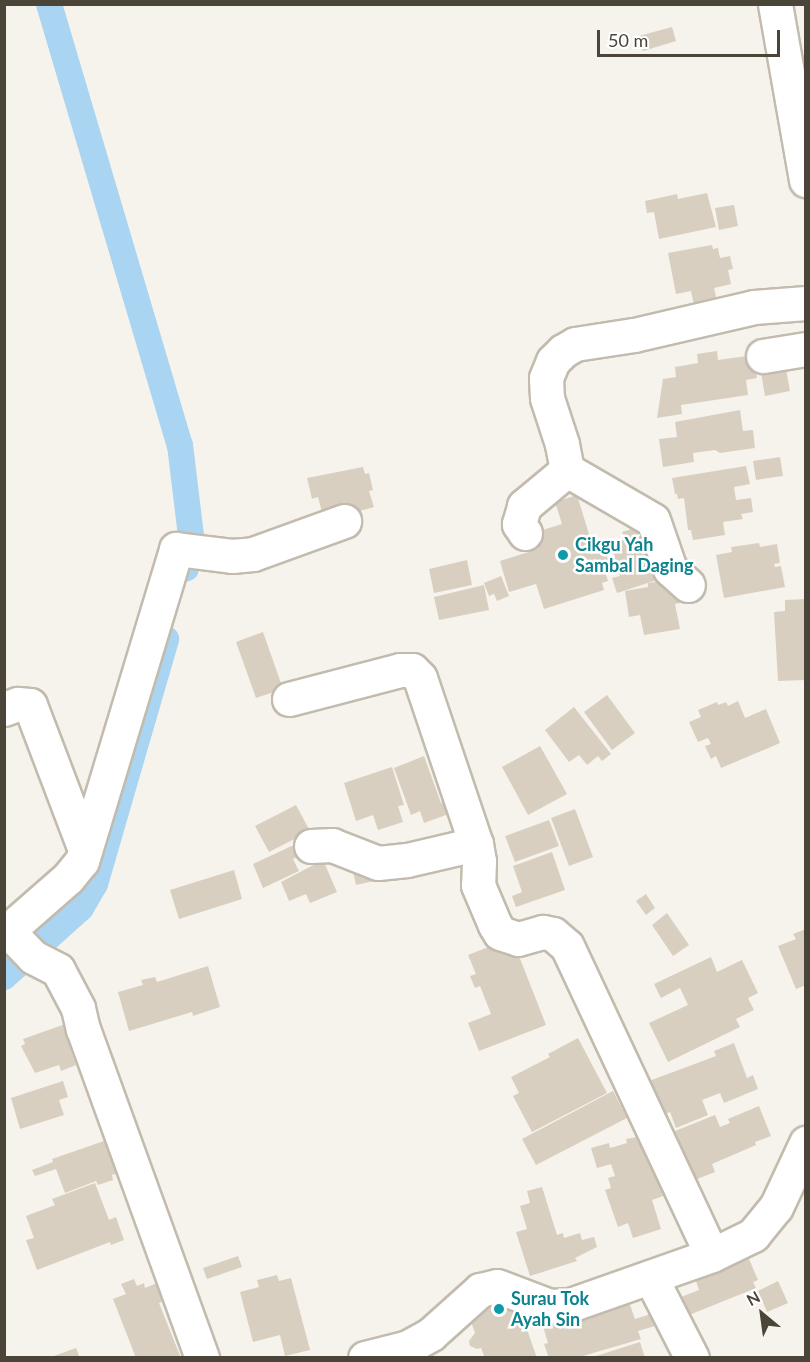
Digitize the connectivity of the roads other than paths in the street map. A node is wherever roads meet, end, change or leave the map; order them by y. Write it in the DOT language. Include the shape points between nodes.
graph roads {
  1 [pos="776,4"];
  2 [pos="800,104"];
  3 [pos="806,180"];
  4 [pos="806,303"];
  5 [pos="806,349"];
  6 [pos="763,356"];
  7 [pos="567,470"];
  8 [pos="344,521"];
  9 [pos="525,533"];
  10 [pos="688,585"];
  11 [pos="289,699"];
  12 [pos="4,709"];
  13 [pos="476,844"];
  14 [pos="311,846"];
  15 [pos="85,850"];
  16 [pos="16,941"];
  17 [pos="806,1143"];
  18 [pos="712,1255"];
  19 [pos="651,1278"];
  20 [pos="202,1358"];
  21 [pos="365,1358"];
  22 [pos="692,1358"];
  1 -- 2 [label="street"];
  2 -- 3 [label="street"];
  4 -- 7 [label="street" via="754,307 575,345 563,351 553,361 546,378 547,398"];
  5 -- 6 [label="street"];
  7 -- 9 [label="street" via="524,506 519,524"];
  7 -- 10 [label="street" via="653,520 670,569"];
  8 -- 15 [label="street" via="253,554 190,551"];
  11 -- 13 [label="street" via="411,670 420,678"];
  12 -- 15 [label="street" via="30,705"];
  13 -- 14 [label="street" via="378,864 332,845"];
  13 -- 18 [label="street" via="478,885 500,933 518,939 543,932 553,934 567,946"];
  15 -- 16 [label="street" via="82,861"];
  16 -- 20 [label="street" via="64,978 78,1008"];
  17 -- 18 [label="street" via="771,1214 753,1235"];
  18 -- 19 [label="street"];
  19 -- 21 [label="street" via="570,1305 550,1306 497,1286 480,1290 431,1334 408,1347"];
  19 -- 22 [label="street"];
}
